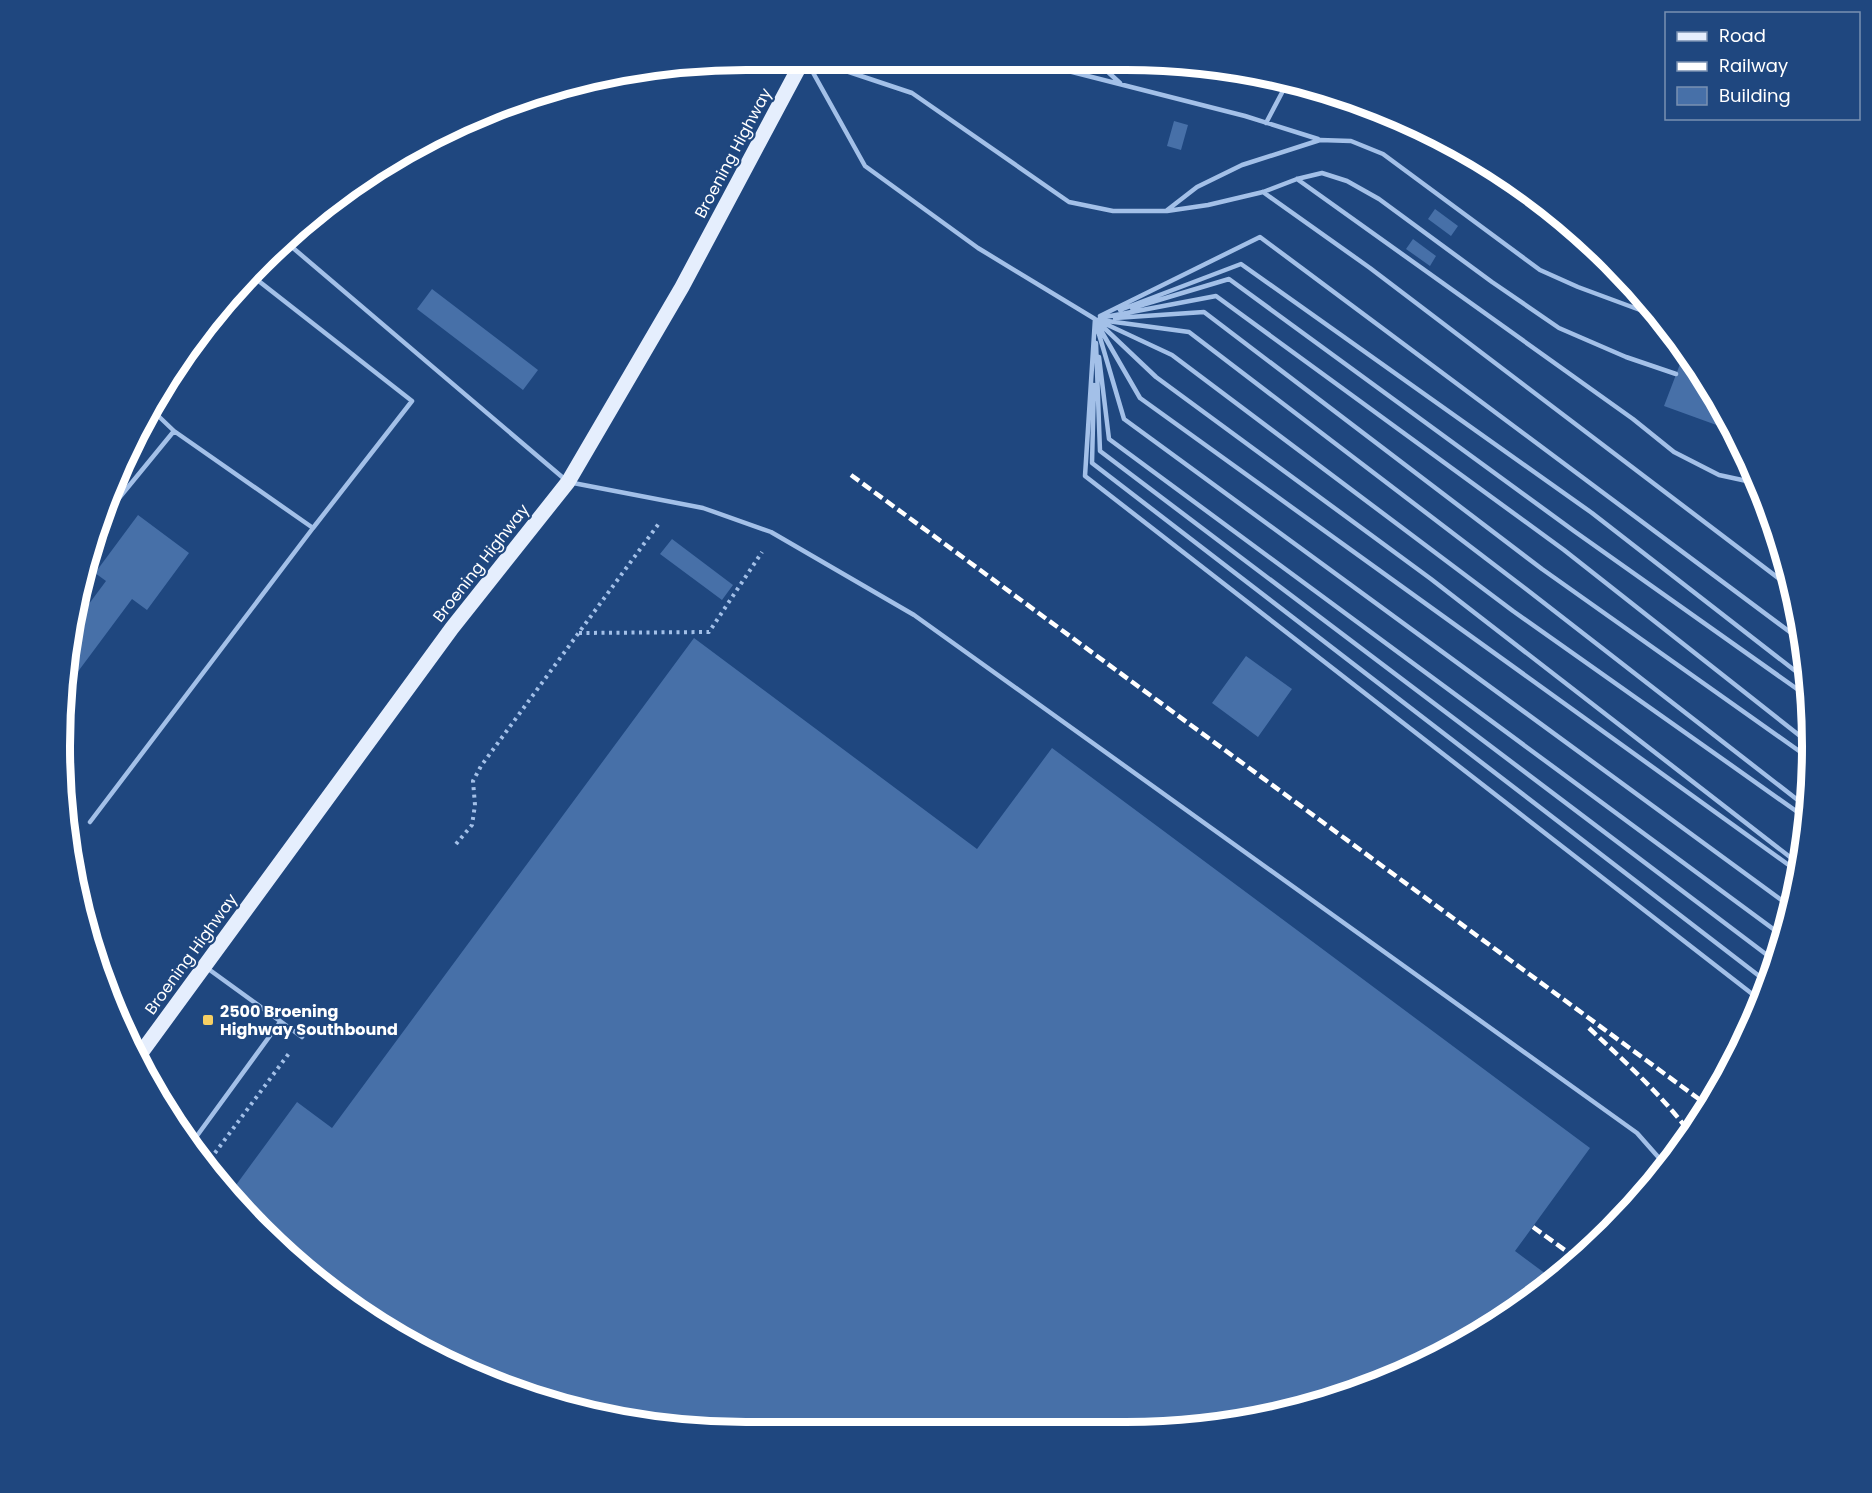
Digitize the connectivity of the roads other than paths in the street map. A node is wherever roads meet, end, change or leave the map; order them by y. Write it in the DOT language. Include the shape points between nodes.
graph roads {
  1 [pos="799,70"];
  2 [pos="810,70"];
  3 [pos="843,70"];
  4 [pos="1064,70"];
  5 [pos="1106,70"];
  6 [pos="1122,85"];
  7 [pos="1283,90"];
  8 [pos="1266,123"];
  9 [pos="1320,140"];
  10 [pos="1297,179"];
  11 [pos="1263,192"];
  12 [pos="1166,212"];
  13 [pos="291,247"];
  14 [pos="257,280"];
  15 [pos="1642,310"];
  16 [pos="1095,319"];
  17 [pos="1676,374"];
  18 [pos="157,415"];
  19 [pos="174,431"];
  20 [pos="1747,481"];
  21 [pos="568,482"];
  22 [pos="117,500"];
  23 [pos="313,528"];
  24 [pos="1780,579"];
  25 [pos="1792,634"];
  26 [pos="1797,672"];
  27 [pos="1799,690"];
  28 [pos="1802,737"];
  29 [pos="1802,753"];
  30 [pos="1799,801"];
  31 [pos="1798,812"];
  32 [pos="90,822"];
  33 [pos="1792,859"];
  34 [pos="1791,867"];
  35 [pos="1783,901"];
  36 [pos="1775,931"];
  37 [pos="1768,956"];
  38 [pos="204,966"];
  39 [pos="1761,977"];
  40 [pos="1754,995"];
  41 [pos="280,1022"];
  42 [pos="302,1037"];
  43 [pos="143,1050"];
  44 [pos="195,1138"];
  45 [pos="1661,1160"];
  1 -- 21 [label="main road, Broening Highway" via="682,287"];
  2 -- 16 [label="lane" via="865,166 978,248"];
  3 -- 12 [label="lane" via="912,93 1069,202 1113,212"];
  4 -- 6 [label="lane"];
  5 -- 6 [label="lane"];
  6 -- 8 [label="lane"];
  7 -- 8 [label="lane"];
  8 -- 9 [label="lane"];
  9 -- 12 [label="lane" via="1242,165 1197,187"];
  9 -- 15 [label="lane" via="1351,141 1383,154 1540,270"];
  10 -- 11 [label="lane"];
  10 -- 17 [label="lane" via="1322,173 1347,181 1379,198 1559,328"];
  10 -- 20 [label="lane" via="1633,419 1674,453 1719,475"];
  11 -- 12 [label="lane"];
  11 -- 24 [label="lane" via="1370,268"];
  13 -- 21 [label="lane"];
  14 -- 23 [label="lane" via="412,401"];
  16 -- 25 [label="lane" via="1260,237"];
  16 -- 26 [label="lane" via="1241,264 1592,513"];
  16 -- 27 [label="lane" via="1229,279"];
  16 -- 28 [label="lane" via="1216,296 1564,550"];
  16 -- 29 [label="lane" via="1204,312 1542,569"];
  16 -- 30 [label="lane" via="1189,332"];
  16 -- 31 [label="lane" via="1172,355 1513,611"];
  16 -- 33 [label="lane" via="1156,376 1431,579"];
  16 -- 34 [label="lane" via="1140,398"];
  16 -- 35 [label="lane" via="1124,419"];
  16 -- 36 [label="lane" via="1109,439"];
  16 -- 37 [label="lane" via="1101,451"];
  16 -- 39 [label="lane" via="1092,462"];
  16 -- 40 [label="lane" via="1085,477"];
  18 -- 19 [label="lane"];
  19 -- 22 [label="lane"];
  19 -- 23 [label="lane"];
  21 -- 38 [label="main road, Broening Highway" via="452,628"];
  21 -- 45 [label="lane" via="703,508 774,533 914,615 1637,1132"];
  23 -- 32 [label="lane"];
  38 -- 41 [label="lane"];
  38 -- 43 [label="main road, Broening Highway"];
  41 -- 42 [label="lane"];
  41 -- 44 [label="lane"];
}
